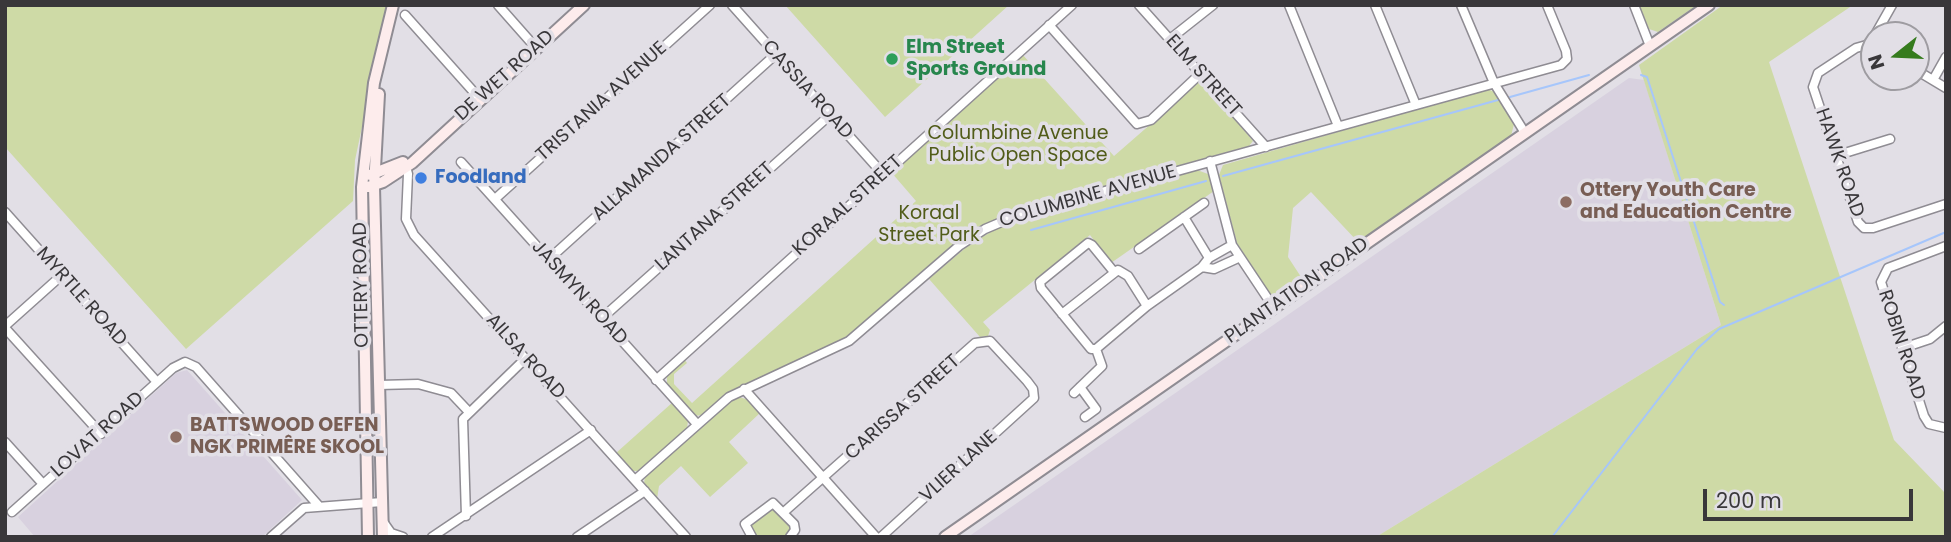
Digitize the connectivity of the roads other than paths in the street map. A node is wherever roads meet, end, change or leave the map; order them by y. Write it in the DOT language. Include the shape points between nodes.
graph roads {
  1 [pos="393,5"];
  2 [pos="498,5"];
  3 [pos="584,5"];
  4 [pos="710,5"];
  5 [pos="732,5"];
  6 [pos="1072,5"];
  7 [pos="1139,5"];
  8 [pos="1213,5"];
  9 [pos="1289,5"];
  10 [pos="1376,5"];
  11 [pos="1461,5"];
  12 [pos="1547,5"];
  13 [pos="1634,5"];
  14 [pos="1709,5"];
  15 [pos="1892,5"];
  16 [pos="405,15"];
  17 [pos="1884,21"];
  18 [pos="1049,25"];
  19 [pos="1170,39"];
  20 [pos="1650,46"];
  21 [pos="1860,46"];
  22 [pos="536,48"];
  23 [pos="775,55"];
  24 [pos="1946,57"];
  25 [pos="1201,73"];
  26 [pos="1930,78"];
  27 [pos="1933,80"];
  28 [pos="1494,83"];
  29 [pos="1946,88"];
  30 [pos="480,99"];
  31 [pos="1416,105"];
  32 [pos="830,115"];
  33 [pos="1338,126"];
  34 [pos="1525,133"];
  35 [pos="1890,139"];
  36 [pos="1266,147"];
  37 [pos="1835,156"];
  38 [pos="1210,161"];
  39 [pos="461,162"];
  40 [pos="405,164"];
  41 [pos="883,174"];
  42 [pos="368,175"];
  43 [pos="362,187"];
  44 [pos="374,187"];
  45 [pos="495,199"];
  46 [pos="1204,203"];
  47 [pos="1946,204"];
  48 [pos="5,212"];
  49 [pos="1184,217"];
  50 [pos="1232,245"];
  51 [pos="1946,246"];
  52 [pos="1139,249"];
  53 [pos="1209,258"];
  54 [pos="1238,258"];
  55 [pos="548,260"];
  56 [pos="1202,267"];
  57 [pos="1114,272"];
  58 [pos="62,275"];
  59 [pos="1147,306"];
  60 [pos="1274,308"];
  61 [pos="1062,314"];
  62 [pos="601,319"];
  63 [pos="1946,326"];
  64 [pos="5,327"];
  65 [pos="984,339"];
  66 [pos="1903,348"];
  67 [pos="1096,349"];
  68 [pos="526,358"];
  69 [pos="656,380"];
  70 [pos="157,382"];
  71 [pos="379,385"];
  72 [pos="744,389"];
  73 [pos="468,411"];
  74 [pos="1085,417"];
  75 [pos="696,424"];
  76 [pos="1946,428"];
  77 [pos="591,430"];
  78 [pos="101,434"];
  79 [pos="5,442"];
  80 [pos="635,480"];
  81 [pos="824,480"];
  82 [pos="43,484"];
  83 [pos="645,491"];
  84 [pos="367,502"];
  85 [pos="382,502"];
  86 [pos="318,505"];
  87 [pos="12,512"];
  88 [pos="784,512"];
  89 [pos="466,516"];
  90 [pos="383,520"];
  91 [pos="271,537"];
  92 [pos="369,537"];
  93 [pos="383,537"];
  94 [pos="403,537"];
  95 [pos="432,537"];
  96 [pos="577,537"];
  97 [pos="686,537"];
  98 [pos="752,537"];
  99 [pos="790,537"];
  100 [pos="876,537"];
  101 [pos="881,537"];
  102 [pos="945,537"];
  1 -- 42 [label="street, OTTERY ROAD"];
  2 -- 22 [label="street"];
  3 -- 22 [label="street, DE WET ROAD"];
  4 -- 45 [label="street, TRISTANIA AVENUE"];
  5 -- 23 [label="street, CASSIA ROAD"];
  6 -- 18 [label="street, KORAAL STREET"];
  7 -- 19 [label="street, ELM STREET"];
  8 -- 19 [label="street"];
  9 -- 33 [label="street"];
  10 -- 31 [label="street"];
  11 -- 28 [label="street"];
  12 -- 28 [label="street, COLUMBINE AVENUE" via="1567,59 1561,65"];
  13 -- 20 [label="street"];
  14 -- 20 [label="street, PLANTATION ROAD"];
  15 -- 17 [label="street"];
  16 -- 30 [label="street"];
  18 -- 25 [label="street" via="1137,124 1151,120"];
  18 -- 41 [label="street, KORAAL STREET"];
  19 -- 25 [label="street, ELM STREET"];
  20 -- 34 [label="street, PLANTATION ROAD"];
  21 -- 37 [label="street, HAWK ROAD" via="1813,79"];
  22 -- 30 [label="street, DE WET ROAD"];
  23 -- 32 [label="street, CASSIA ROAD"];
  23 -- 55 [label="street, ALLAMANDA STREET"];
  24 -- 27 [label="street"];
  25 -- 36 [label="street, ELM STREET"];
  26 -- 27 [label="street"];
  27 -- 29 [label="street"];
  28 -- 31 [label="street, COLUMBINE AVENUE"];
  28 -- 34 [label="street"];
  30 -- 40 [label="street, DE WET ROAD"];
  31 -- 33 [label="street, COLUMBINE AVENUE"];
  32 -- 41 [label="street, CASSIA ROAD"];
  32 -- 62 [label="street, LANTANA STREET"];
  33 -- 36 [label="street, COLUMBINE AVENUE"];
  34 -- 60 [label="street, PLANTATION ROAD"];
  35 -- 37 [label="street"];
  36 -- 38 [label="street, COLUMBINE AVENUE"];
  37 -- 47 [label="street, HAWK ROAD" via="1864,228"];
  38 -- 50 [label="street"];
  38 -- 72 [label="street, COLUMBINE AVENUE" via="1018,215 985,229 849,341"];
  39 -- 45 [label="street, JASMYN ROAD"];
  40 -- 42 [label="street, DE WET ROAD"];
  40 -- 44 [label="street, DE WET ROAD"];
  40 -- 68 [label="street, AILSA ROAD" via="406,214 411,230"];
  41 -- 69 [label="street, KORAAL STREET"];
  42 -- 43 [label="street, OTTERY ROAD"];
  42 -- 44 [label="street, OTTERY ROAD"];
  43 -- 44 [label="street"];
  43 -- 84 [label="street, OTTERY ROAD"];
  44 -- 71 [label="street, OTTERY ROAD"];
  45 -- 55 [label="street, JASMYN ROAD"];
  46 -- 49 [label="street"];
  48 -- 58 [label="street, MYRTLE ROAD"];
  49 -- 52 [label="street"];
  49 -- 53 [label="street"];
  50 -- 53 [label="street"];
  50 -- 54 [label="street"];
  51 -- 66 [label="street, ROBIN ROAD" via="1888,268 1881,277"];
  53 -- 56 [label="street"];
  54 -- 56 [label="street" via="1214,269"];
  54 -- 60 [label="street"];
  55 -- 62 [label="street, JASMYN ROAD"];
  56 -- 59 [label="street"];
  57 -- 59 [label="street" via="1124,272"];
  57 -- 61 [label="street"];
  57 -- 61 [label="street" via="1091,244 1073,253 1040,284"];
  58 -- 64 [label="street"];
  58 -- 70 [label="street, MYRTLE ROAD"];
  59 -- 67 [label="street"];
  60 -- 102 [label="street, PLANTATION ROAD"];
  61 -- 67 [label="street" via="1089,347"];
  62 -- 69 [label="street, JASMYN ROAD"];
  63 -- 66 [label="street" via="1930,339"];
  64 -- 78 [label="street"];
  65 -- 81 [label="street, CARISSA STREET"];
  65 -- 101 [label="street, VLIER LANE" via="1027,380 1034,395 1031,403"];
  66 -- 76 [label="street, ROBIN ROAD" via="1927,421"];
  67 -- 74 [label="street" via="1102,366 1077,390 1096,409"];
  68 -- 73 [label="street"];
  68 -- 77 [label="street, AILSA ROAD"];
  69 -- 75 [label="street, JASMYN ROAD"];
  70 -- 78 [label="street, LOVAT ROAD"];
  70 -- 86 [label="street, LOVAT ROAD" via="177,364 196,367"];
  71 -- 73 [label="street" via="418,384 451,393"];
  71 -- 85 [label="street, OTTERY ROAD"];
  72 -- 75 [label="street, COLUMBINE AVENUE"];
  72 -- 81 [label="street"];
  73 -- 89 [label="street" via="463,419"];
  75 -- 80 [label="street, COLUMBINE AVENUE"];
  77 -- 80 [label="street, AILSA ROAD"];
  77 -- 89 [label="street"];
  78 -- 82 [label="street, LOVAT ROAD"];
  79 -- 82 [label="street"];
  80 -- 83 [label="street, AILSA ROAD"];
  81 -- 88 [label="street, CARISSA STREET"];
  81 -- 100 [label="street"];
  82 -- 87 [label="street, LOVAT ROAD"];
  83 -- 96 [label="street"];
  83 -- 97 [label="street, AILSA ROAD"];
  84 -- 85 [label="street"];
  84 -- 86 [label="street"];
  84 -- 92 [label="street, OTTERY ROAD"];
  85 -- 90 [label="street, OTTERY ROAD"];
  86 -- 91 [label="street" via="304,508"];
  88 -- 98 [label="street" via="775,503 764,506 746,524"];
  88 -- 99 [label="street" via="795,526"];
  89 -- 95 [label="street"];
  90 -- 93 [label="street, OTTERY ROAD"];
  90 -- 94 [label="street" via="391,533"];
}
